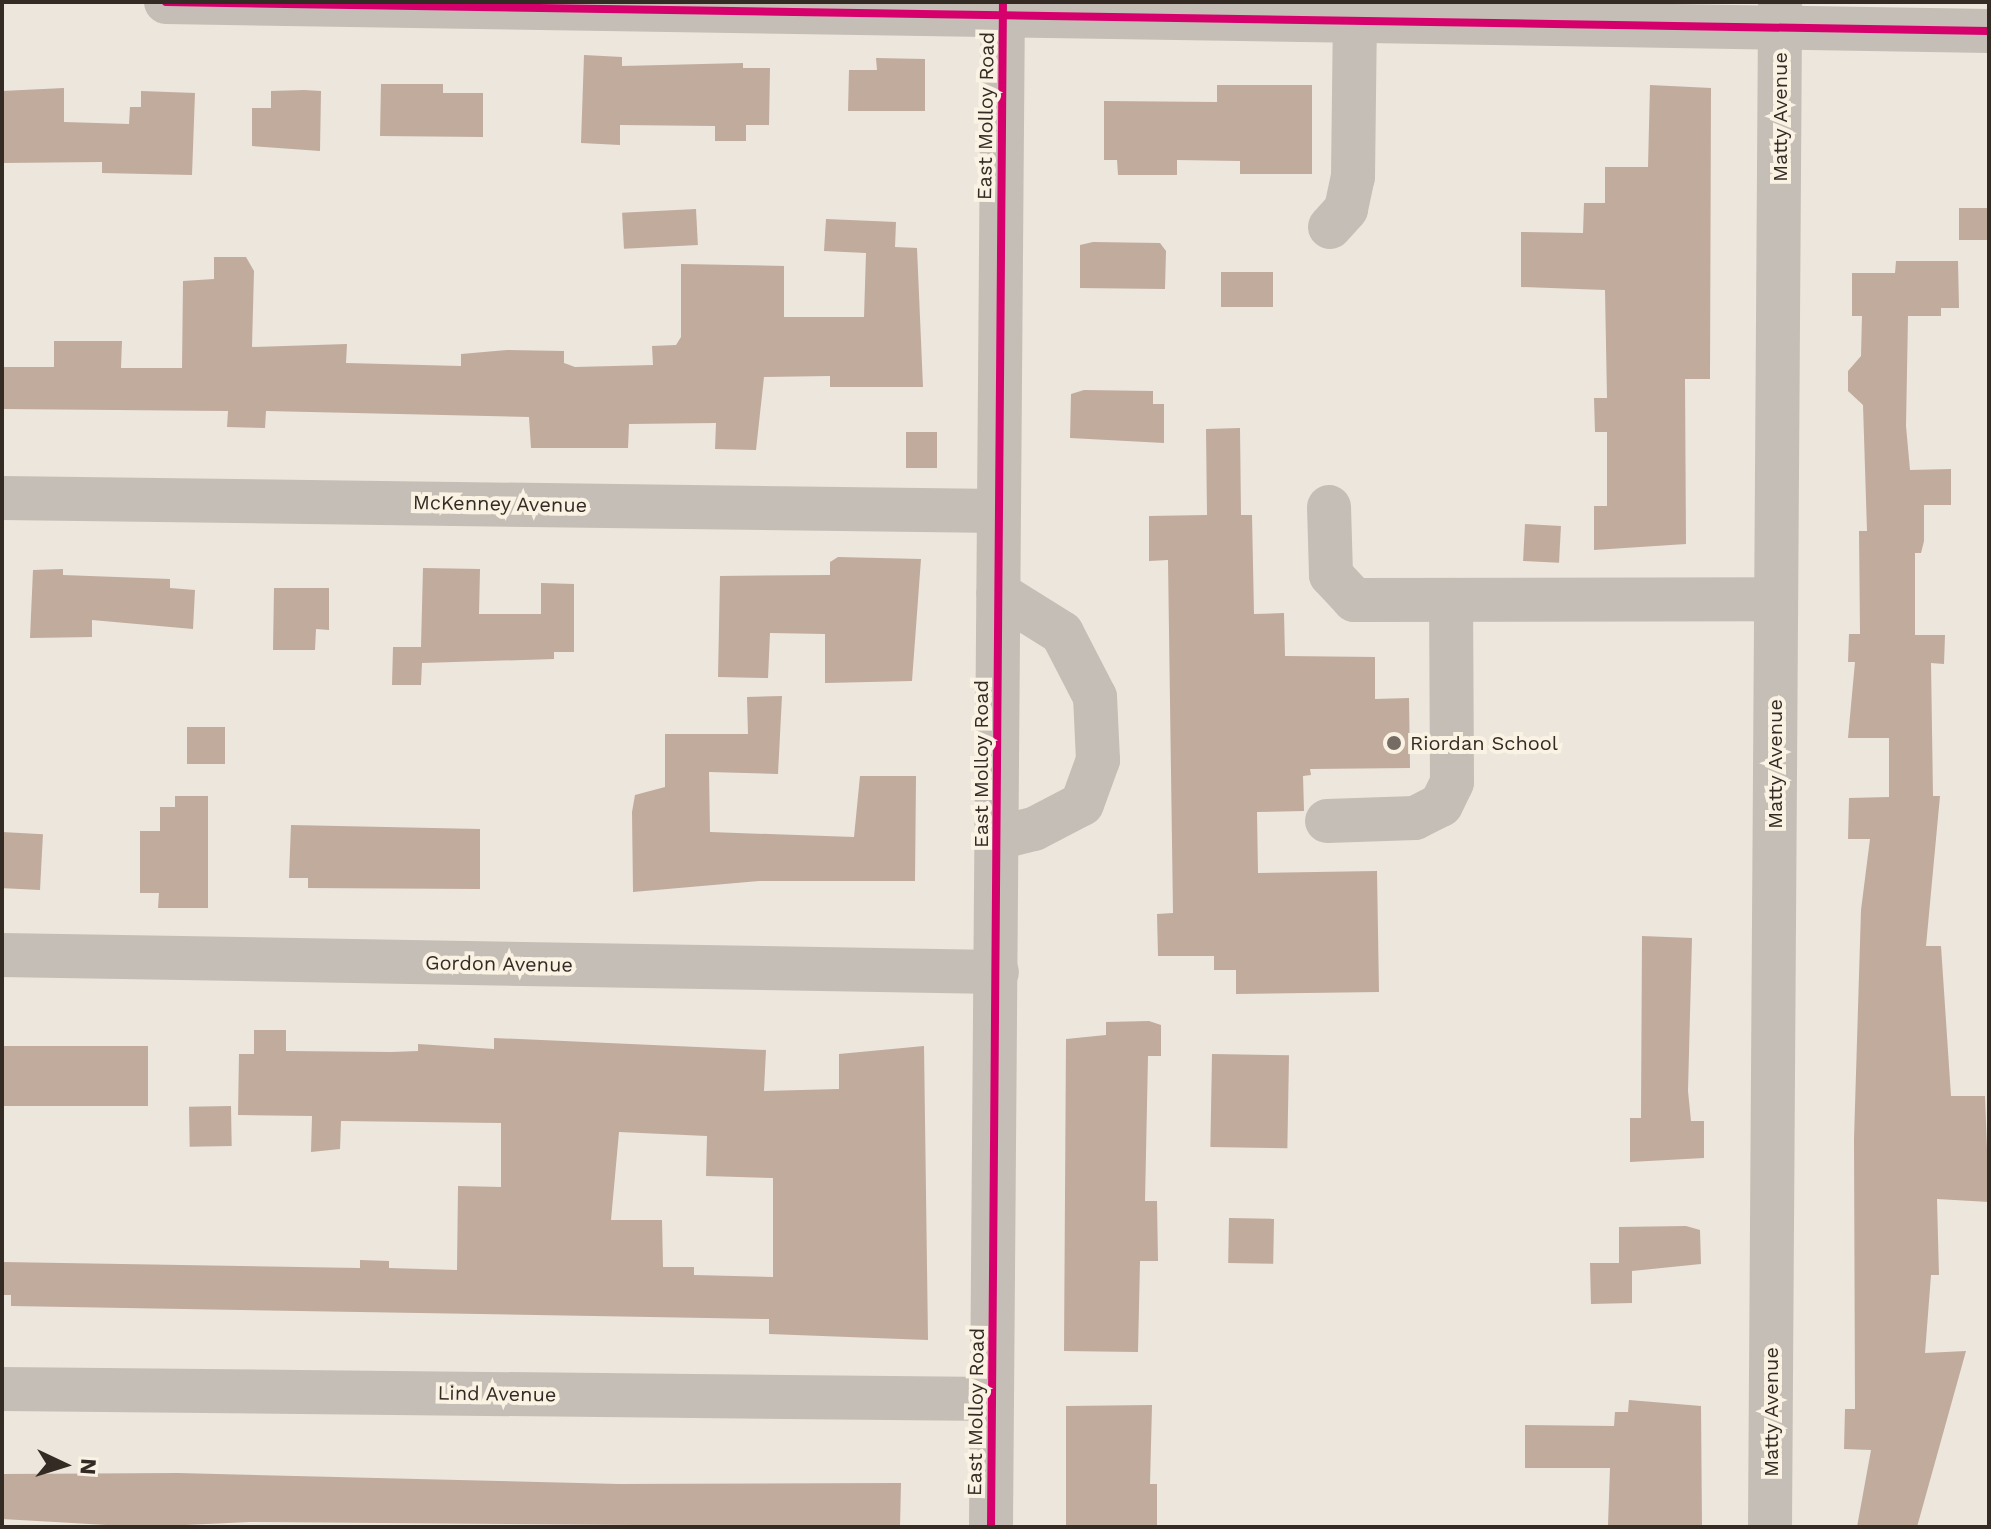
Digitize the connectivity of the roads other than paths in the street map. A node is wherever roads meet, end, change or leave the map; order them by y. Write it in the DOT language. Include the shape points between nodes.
graph roads {
  1 [pos="166,2"];
  2 [pos="1003,8"];
  3 [pos="1344,15"];
  4 [pos="1780,16"];
  5 [pos="1989,31"];
  6 [pos="1330,227"];
  7 [pos="2,498"];
  8 [pos="1329,507"];
  9 [pos="999,511"];
  10 [pos="998,593"];
  11 [pos="1776,599"];
  12 [pos="1451,600"];
  13 [pos="1327,821"];
  14 [pos="997,838"];
  15 [pos="2,955"];
  16 [pos="997,972"];
  17 [pos="2,1389"];
  18 [pos="992,1399"];
  19 [pos="991,1527"];
  20 [pos="1770,1527"];
  1 -- 2 [label="street"];
  2 -- 3 [label="street"];
  2 -- 9 [label="street, East Molloy Road"];
  3 -- 4 [label="street"];
  3 -- 6 [label="street" via="1353,177 1346,209"];
  4 -- 5 [label="street"];
  4 -- 11 [label="street, Matty Avenue"];
  7 -- 9 [label="street, McKenney Avenue"];
  8 -- 12 [label="street" via="1331,575 1354,600"];
  9 -- 10 [label="street, East Molloy Road"];
  10 -- 14 [label="street, East Molloy Road"];
  10 -- 14 [label="street" via="1062,633 1095,697 1098,760 1082,804 1034,829"];
  11 -- 12 [label="street"];
  11 -- 20 [label="street, Matty Avenue"];
  12 -- 13 [label="street" via="1452,782 1441,805 1415,818"];
  14 -- 16 [label="street, East Molloy Road"];
  15 -- 16 [label="street, Gordon Avenue"];
  16 -- 18 [label="street, East Molloy Road"];
  17 -- 18 [label="street, Lind Avenue"];
  18 -- 19 [label="street, East Molloy Road"];
}
